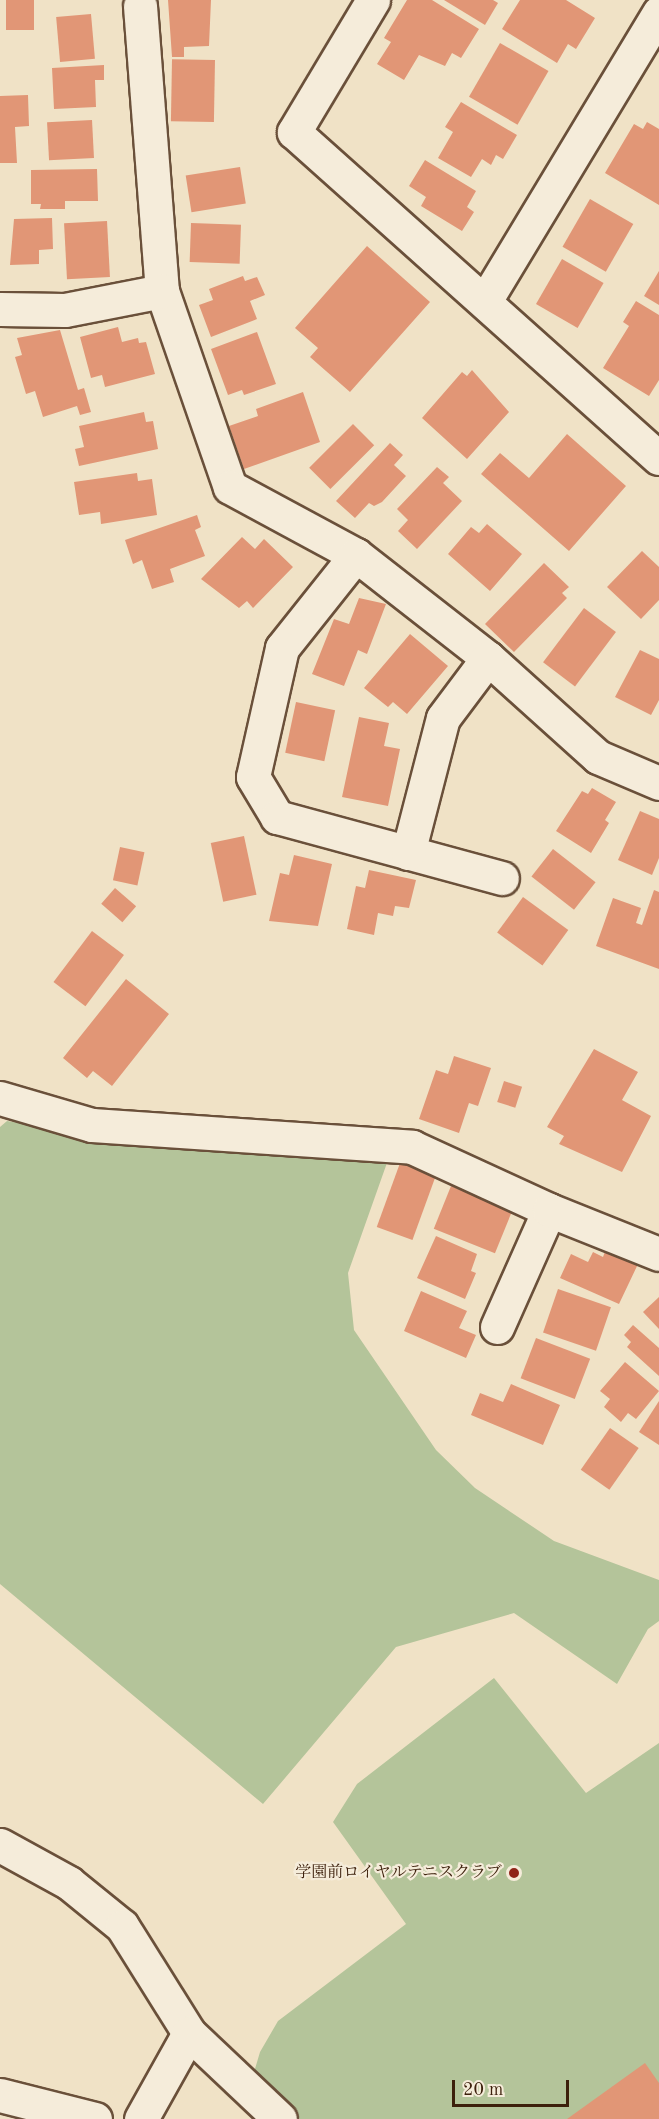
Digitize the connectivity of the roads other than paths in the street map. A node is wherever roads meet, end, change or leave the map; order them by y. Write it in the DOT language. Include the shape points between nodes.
graph roads {
  1 [pos="373,0"];
  2 [pos="140,6"];
  3 [pos="659,12"];
  4 [pos="162,291"];
  5 [pos="485,300"];
  6 [pos="0,309"];
  7 [pos="659,458"];
  8 [pos="356,555"];
  9 [pos="488,658"];
  10 [pos="659,783"];
  11 [pos="408,853"];
  12 [pos="502,878"];
  13 [pos="0,1098"];
  14 [pos="549,1210"];
  15 [pos="659,1254"];
  16 [pos="497,1327"];
  17 [pos="0,1845"];
  18 [pos="189,2033"];
  19 [pos="0,2095"];
  20 [pos="95,2119"];
  21 [pos="141,2119"];
  22 [pos="280,2119"];
  1 -- 5 [label="street" via="294,132"];
  2 -- 4 [label="street"];
  3 -- 5 [label="street"];
  4 -- 6 [label="street" via="65,310"];
  4 -- 8 [label="street" via="230,487"];
  5 -- 7 [label="street"];
  8 -- 9 [label="street"];
  8 -- 11 [label="street" via="282,648 253,777 277,817"];
  9 -- 10 [label="street" via="598,758"];
  9 -- 11 [label="street" via="443,718"];
  11 -- 12 [label="street"];
  13 -- 14 [label="street" via="92,1125 412,1147"];
  14 -- 15 [label="street"];
  14 -- 16 [label="street"];
  17 -- 18 [label="street" via="69,1883 122,1926"];
  18 -- 21 [label="street"];
  18 -- 22 [label="street"];
  19 -- 20 [label="street"];
}
